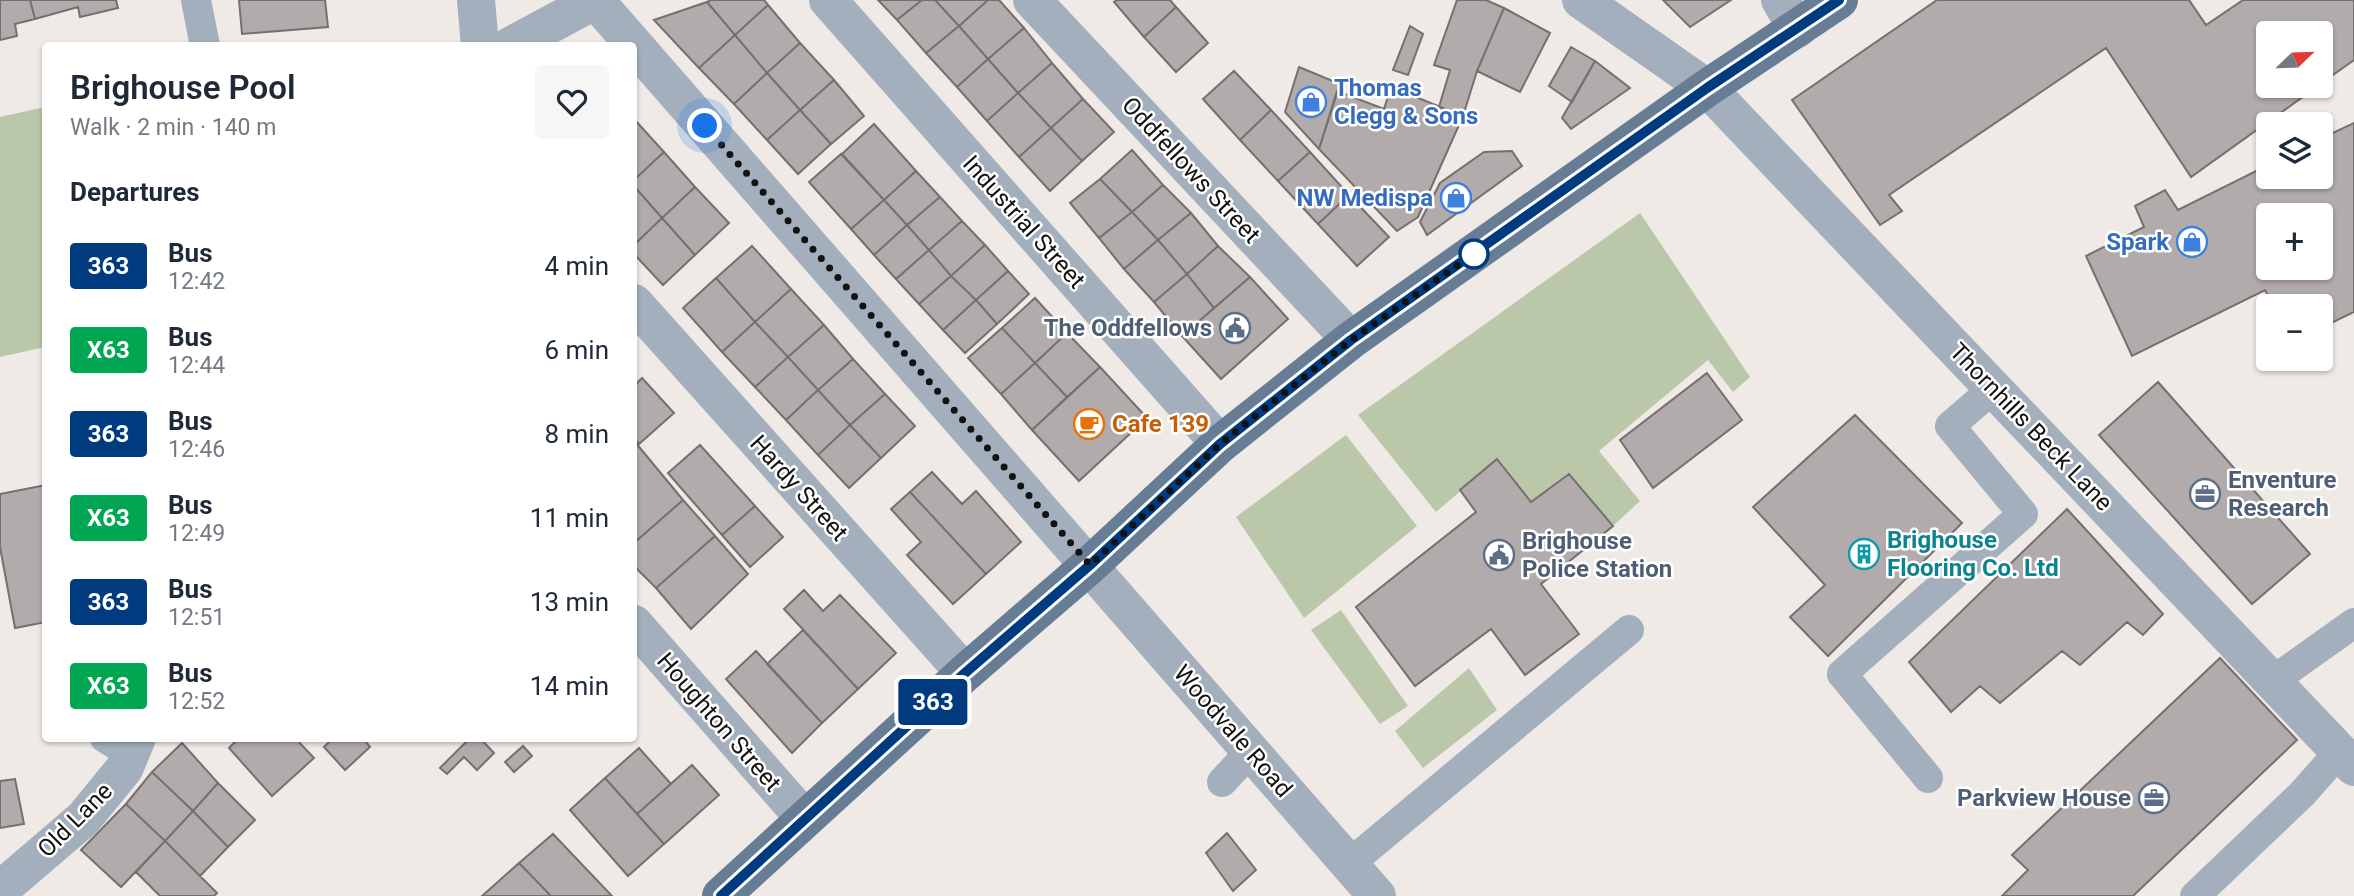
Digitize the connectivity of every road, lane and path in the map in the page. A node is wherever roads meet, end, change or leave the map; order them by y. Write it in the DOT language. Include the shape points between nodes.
graph roads {
  1 [pos="195,0"];
  2 [pos="476,0"];
  3 [pos="596,0"];
  4 [pos="828,0"];
  5 [pos="1032,0"];
  6 [pos="1581,0"];
  7 [pos="1839,0"];
  8 [pos="1788,15"];
  9 [pos="204,42"];
  10 [pos="480,42"];
  11 [pos="517,42"];
  12 [pos="633,42"];
  13 [pos="637,47"];
  14 [pos="1707,88"];
  15 [pos="637,306"];
  16 [pos="1351,340"];
  17 [pos="1994,388"];
  18 [pos="1220,444"];
  19 [pos="1090,565"];
  20 [pos="2354,623"];
  21 [pos="637,627"];
  22 [pos="1629,629"];
  23 [pos="965,673"];
  24 [pos="2274,680"];
  25 [pos="124,743"];
  26 [pos="1251,751"];
  27 [pos="2347,759"];
  28 [pos="1928,778"];
  29 [pos="1222,782"];
  30 [pos="805,819"];
  31 [pos="1349,864"];
  32 [pos="0,890"];
  33 [pos="721,896"];
  34 [pos="1377,896"];
  35 [pos="2195,896"];
  1 -- 9 [label="lane"];
  2 -- 10 [label="street"];
  3 -- 11 [label="street"];
  3 -- 12 [label="street, Woodvale Road"];
  4 -- 18 [label="street, Industrial Street"];
  5 -- 16 [label="street, Oddfellows Street"];
  6 -- 14 [label="street, Thornhills Beck Lane"];
  7 -- 8 [label="main road"];
  8 -- 14 [label="main road"];
  13 -- 19 [label="street, Woodvale Road"];
  14 -- 16 [label="main road"];
  14 -- 17 [label="street, Thornhills Beck Lane"];
  15 -- 23 [label="street, Hardy Street"];
  16 -- 18 [label="main road"];
  17 -- 24 [label="street, Thornhills Beck Lane"];
  17 -- 28 [label="lane" via="1950,426 2023,514 1842,674"];
  18 -- 19 [label="main road"];
  19 -- 23 [label="main road"];
  19 -- 26 [label="street, Woodvale Road"];
  20 -- 24 [label="lane"];
  21 -- 30 [label="street, Houghton Street"];
  22 -- 31 [label="lane"];
  23 -- 30 [label="main road"];
  24 -- 27 [label="street, Thornhills Beck Lane"];
  25 -- 32 [label="street, Old Lane" via="124,769 83,819"];
  26 -- 29 [label="lane"];
  26 -- 31 [label="street, Woodvale Road"];
  27 -- 35 [label="lane" via="2302,794"];
  30 -- 33 [label="main road"];
  31 -- 34 [label="street, Woodvale Road"];
}
